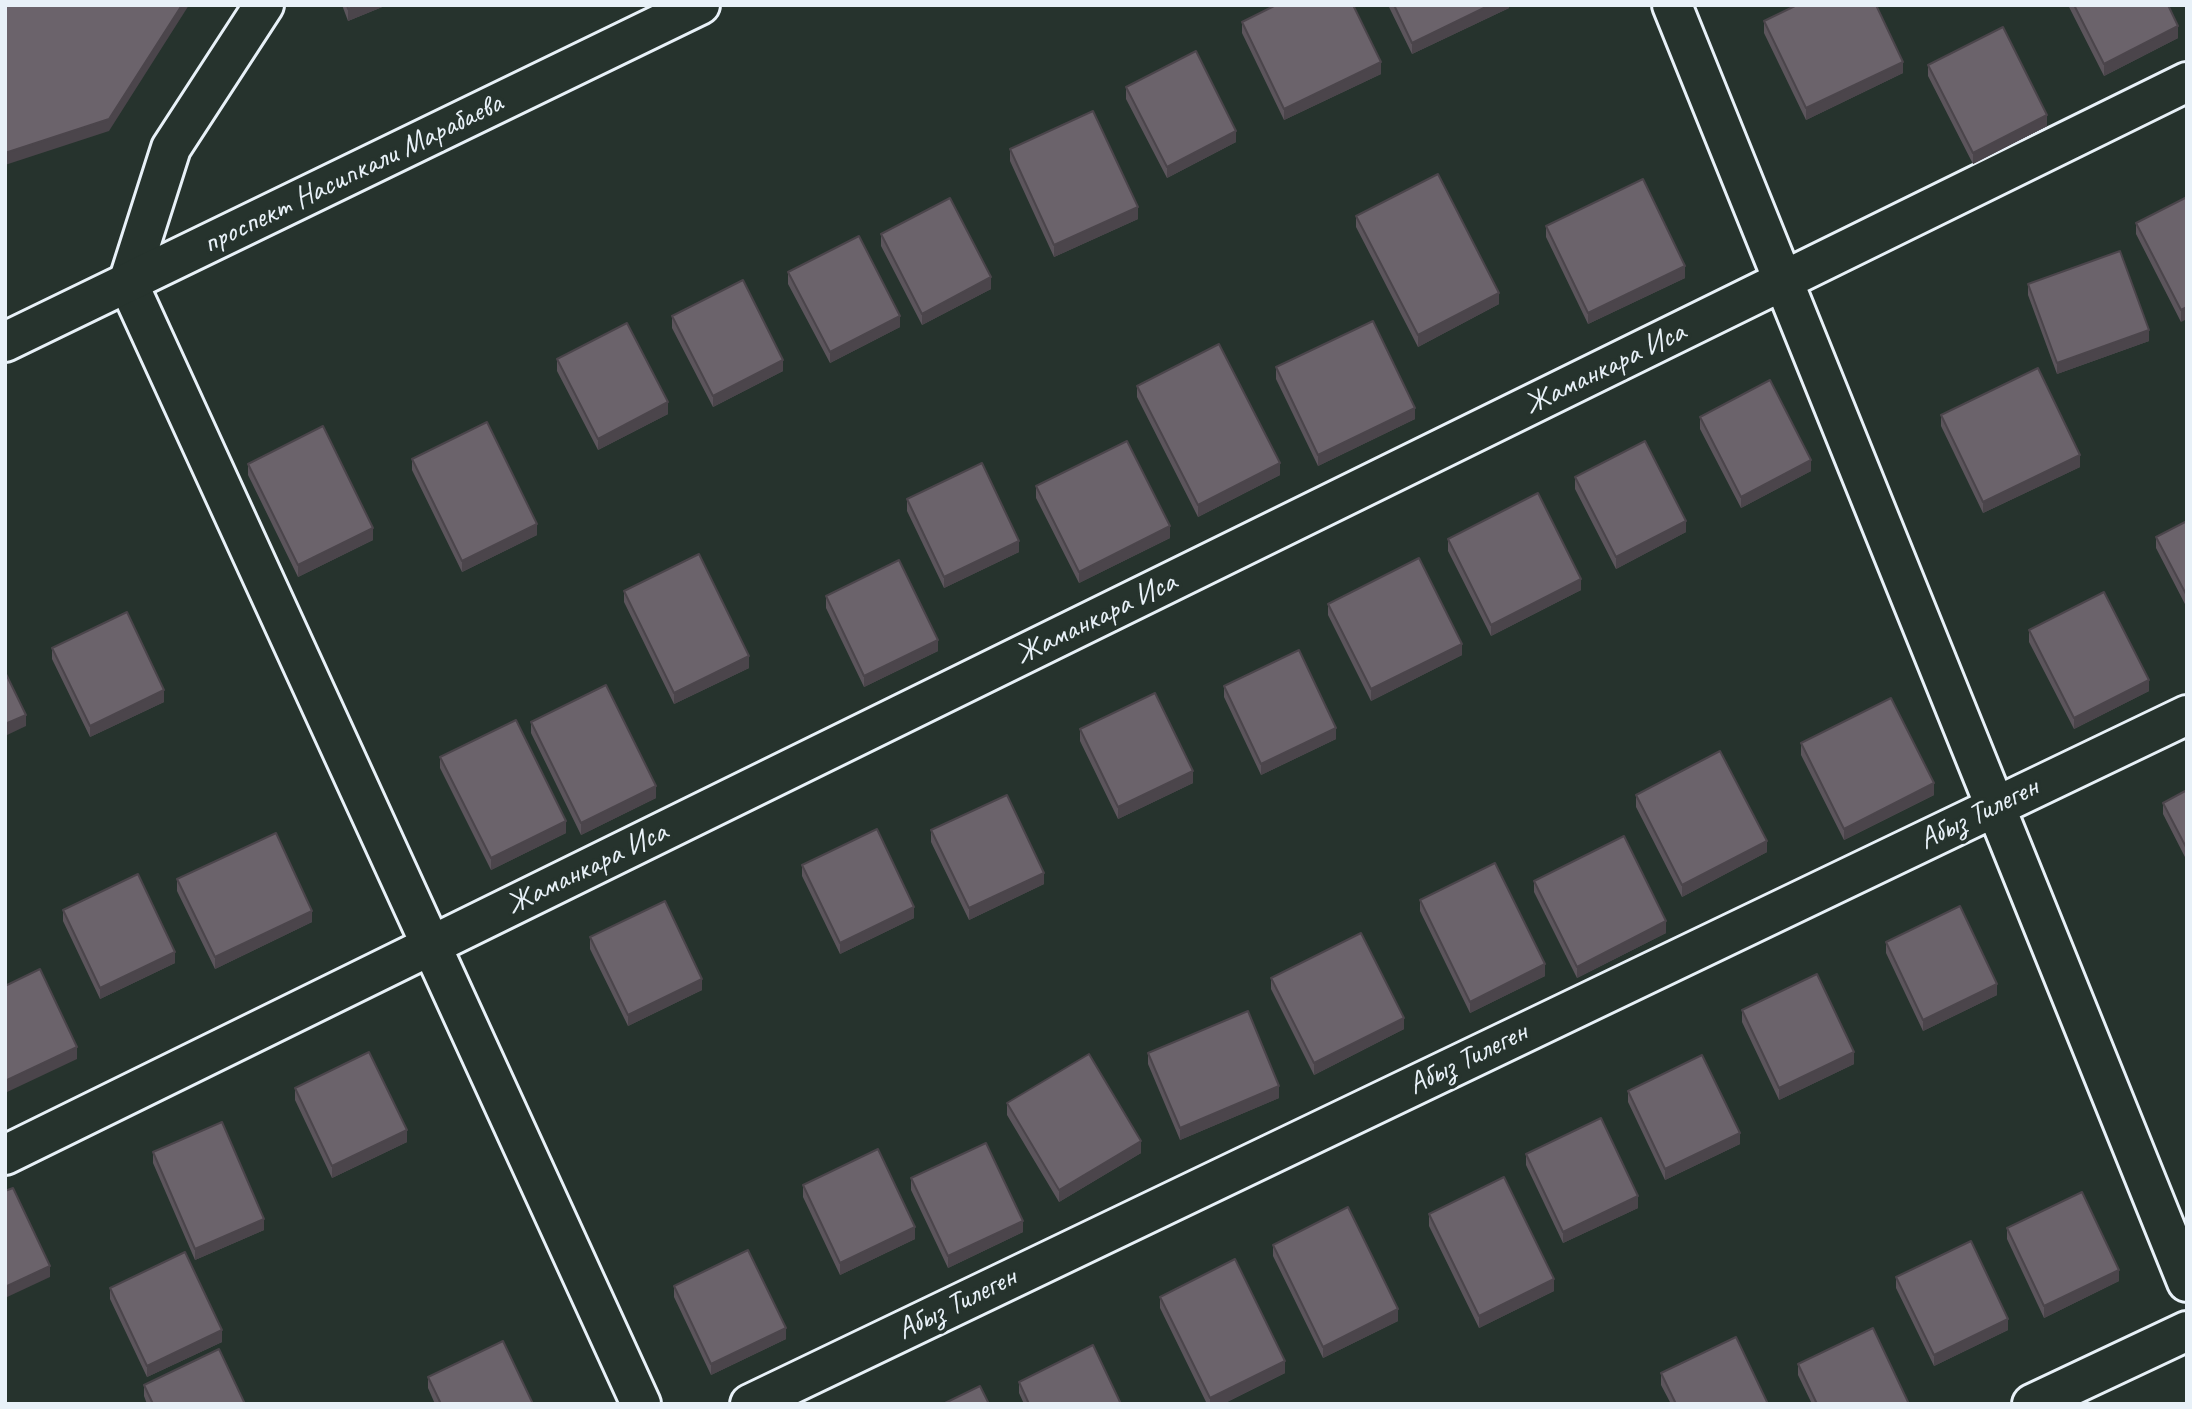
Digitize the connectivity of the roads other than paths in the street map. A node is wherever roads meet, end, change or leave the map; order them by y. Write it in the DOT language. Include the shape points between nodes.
graph roads {
  1 [pos="264,5"];
  2 [pos="700,5"];
  3 [pos="1672,5"];
  4 [pos="2187,82"];
  5 [pos="1783,281"];
  6 [pos="128,283"];
  7 [pos="5,342"];
  8 [pos="2187,715"];
  9 [pos="1995,807"];
  10 [pos="431,946"];
  11 [pos="5,1155"];
  12 [pos="2187,1282"];
  13 [pos="2187,1331"];
  14 [pos="641,1404"];
  15 [pos="750,1404"];
  16 [pos="2032,1404"];
  1 -- 6 [label="street" via="171,148"];
  2 -- 6 [label="street, проспект Насипкали Марабаева"];
  3 -- 5 [label="street"];
  4 -- 5 [label="street, Жаманкара Иса"];
  5 -- 9 [label="street"];
  5 -- 10 [label="street, Жаманкара Иса"];
  6 -- 7 [label="street, проспект Насипкали Марабаева"];
  6 -- 10 [label="street"];
  8 -- 9 [label="street, Абыз Тилеген"];
  9 -- 12 [label="street"];
  9 -- 15 [label="street, Абыз Тилеген"];
  10 -- 11 [label="street, Жаманкара Иса"];
  10 -- 14 [label="street"];
  13 -- 16 [label="street"];
}
